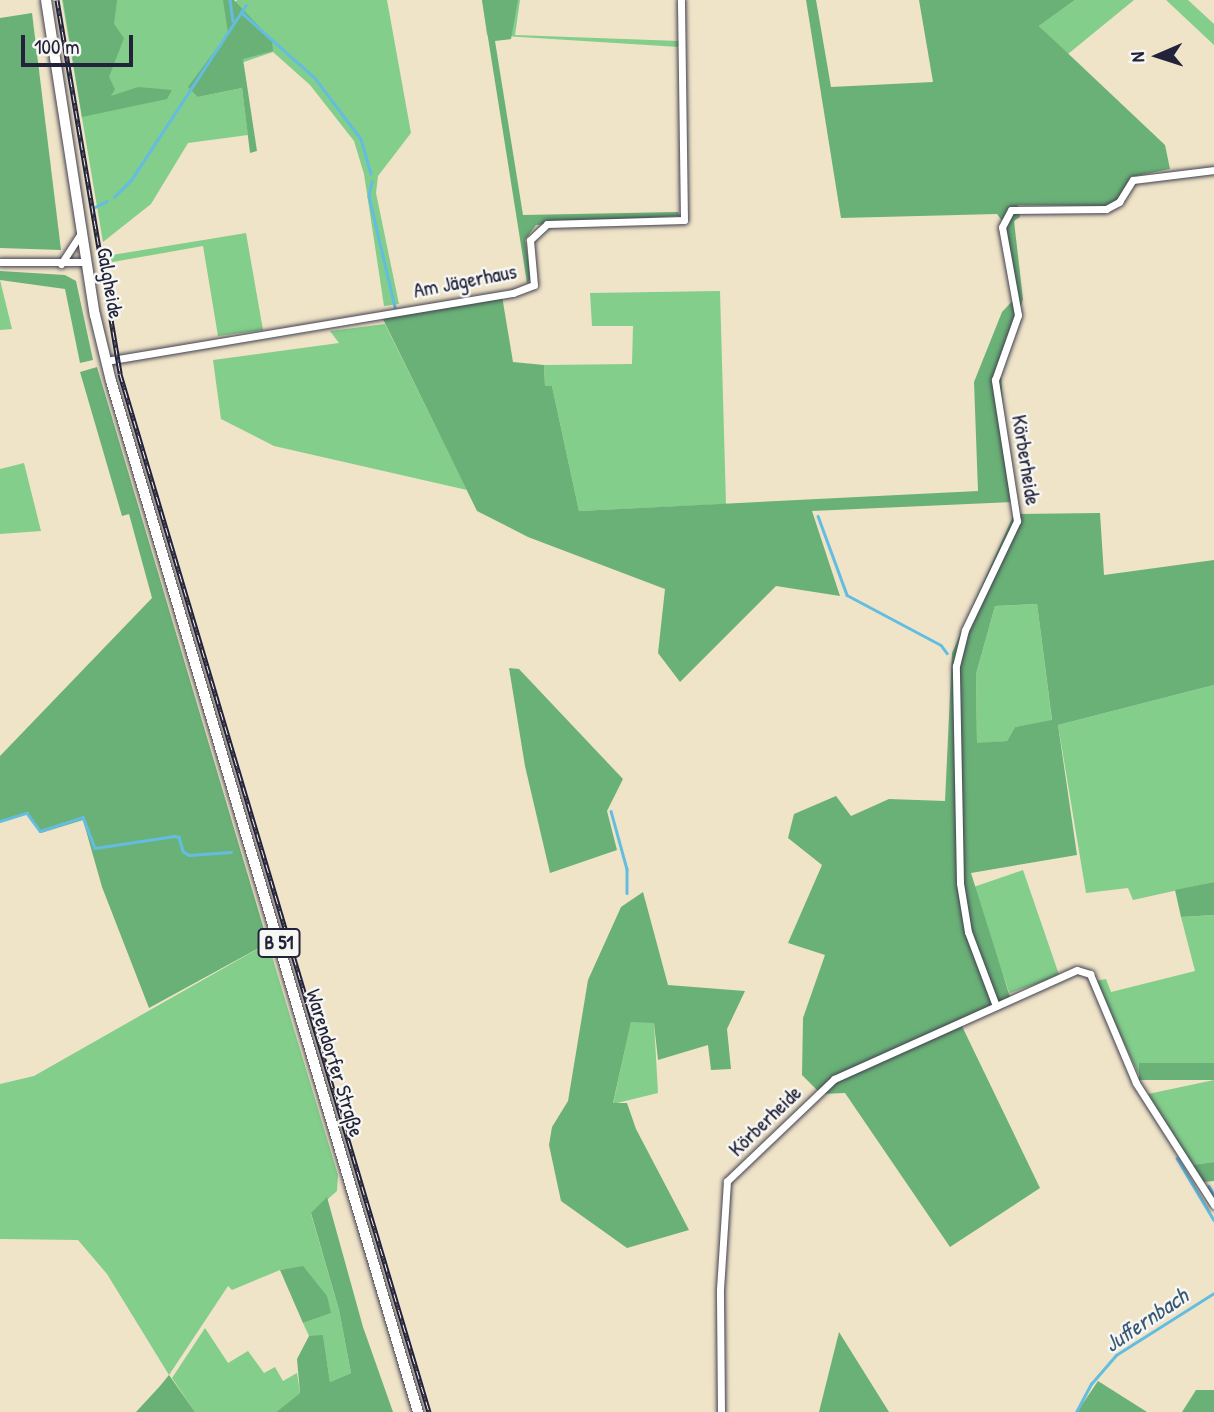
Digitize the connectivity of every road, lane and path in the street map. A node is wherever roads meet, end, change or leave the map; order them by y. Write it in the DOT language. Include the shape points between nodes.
graph roads {
  1 [pos="46,0"];
  2 [pos="681,0"];
  3 [pos="1214,170"];
  4 [pos="82,232"];
  5 [pos="0,262"];
  6 [pos="87,262"];
  7 [pos="61,264"];
  8 [pos="106,361"];
  9 [pos="166,565"];
  10 [pos="996,1006"];
  11 [pos="1214,1205"];
  12 [pos="418,1412"];
  13 [pos="721,1412"];
  1 -- 4 [label="main road, Galgheide / B 51"];
  2 -- 8 [label="street, Am Jägerhaus" via="684,220 547,224 530,240 534,285 513,293"];
  3 -- 10 [label="street, Körberheide" via="1133,180 1119,202 1106,209 1011,210 1002,227 1018,315 995,380 1017,521 965,630 956,666 960,883 968,932"];
  4 -- 6 [label="main road, Galgheide / B 51"];
  4 -- 7 [label="street"];
  5 -- 7 [label="street"];
  6 -- 7 [label="street"];
  6 -- 8 [label="main road, Galgheide / B 51"];
  8 -- 9 [label="main road, Galgheide / B 51"];
  9 -- 12 [label="main road, Warendorfer Straße / B 51"];
  10 -- 11 [label="street, Körberheide" via="1085,969 1136,1083"];
  10 -- 13 [label="street, Körberheide" via="834,1079 727,1181 720,1289"];
}
